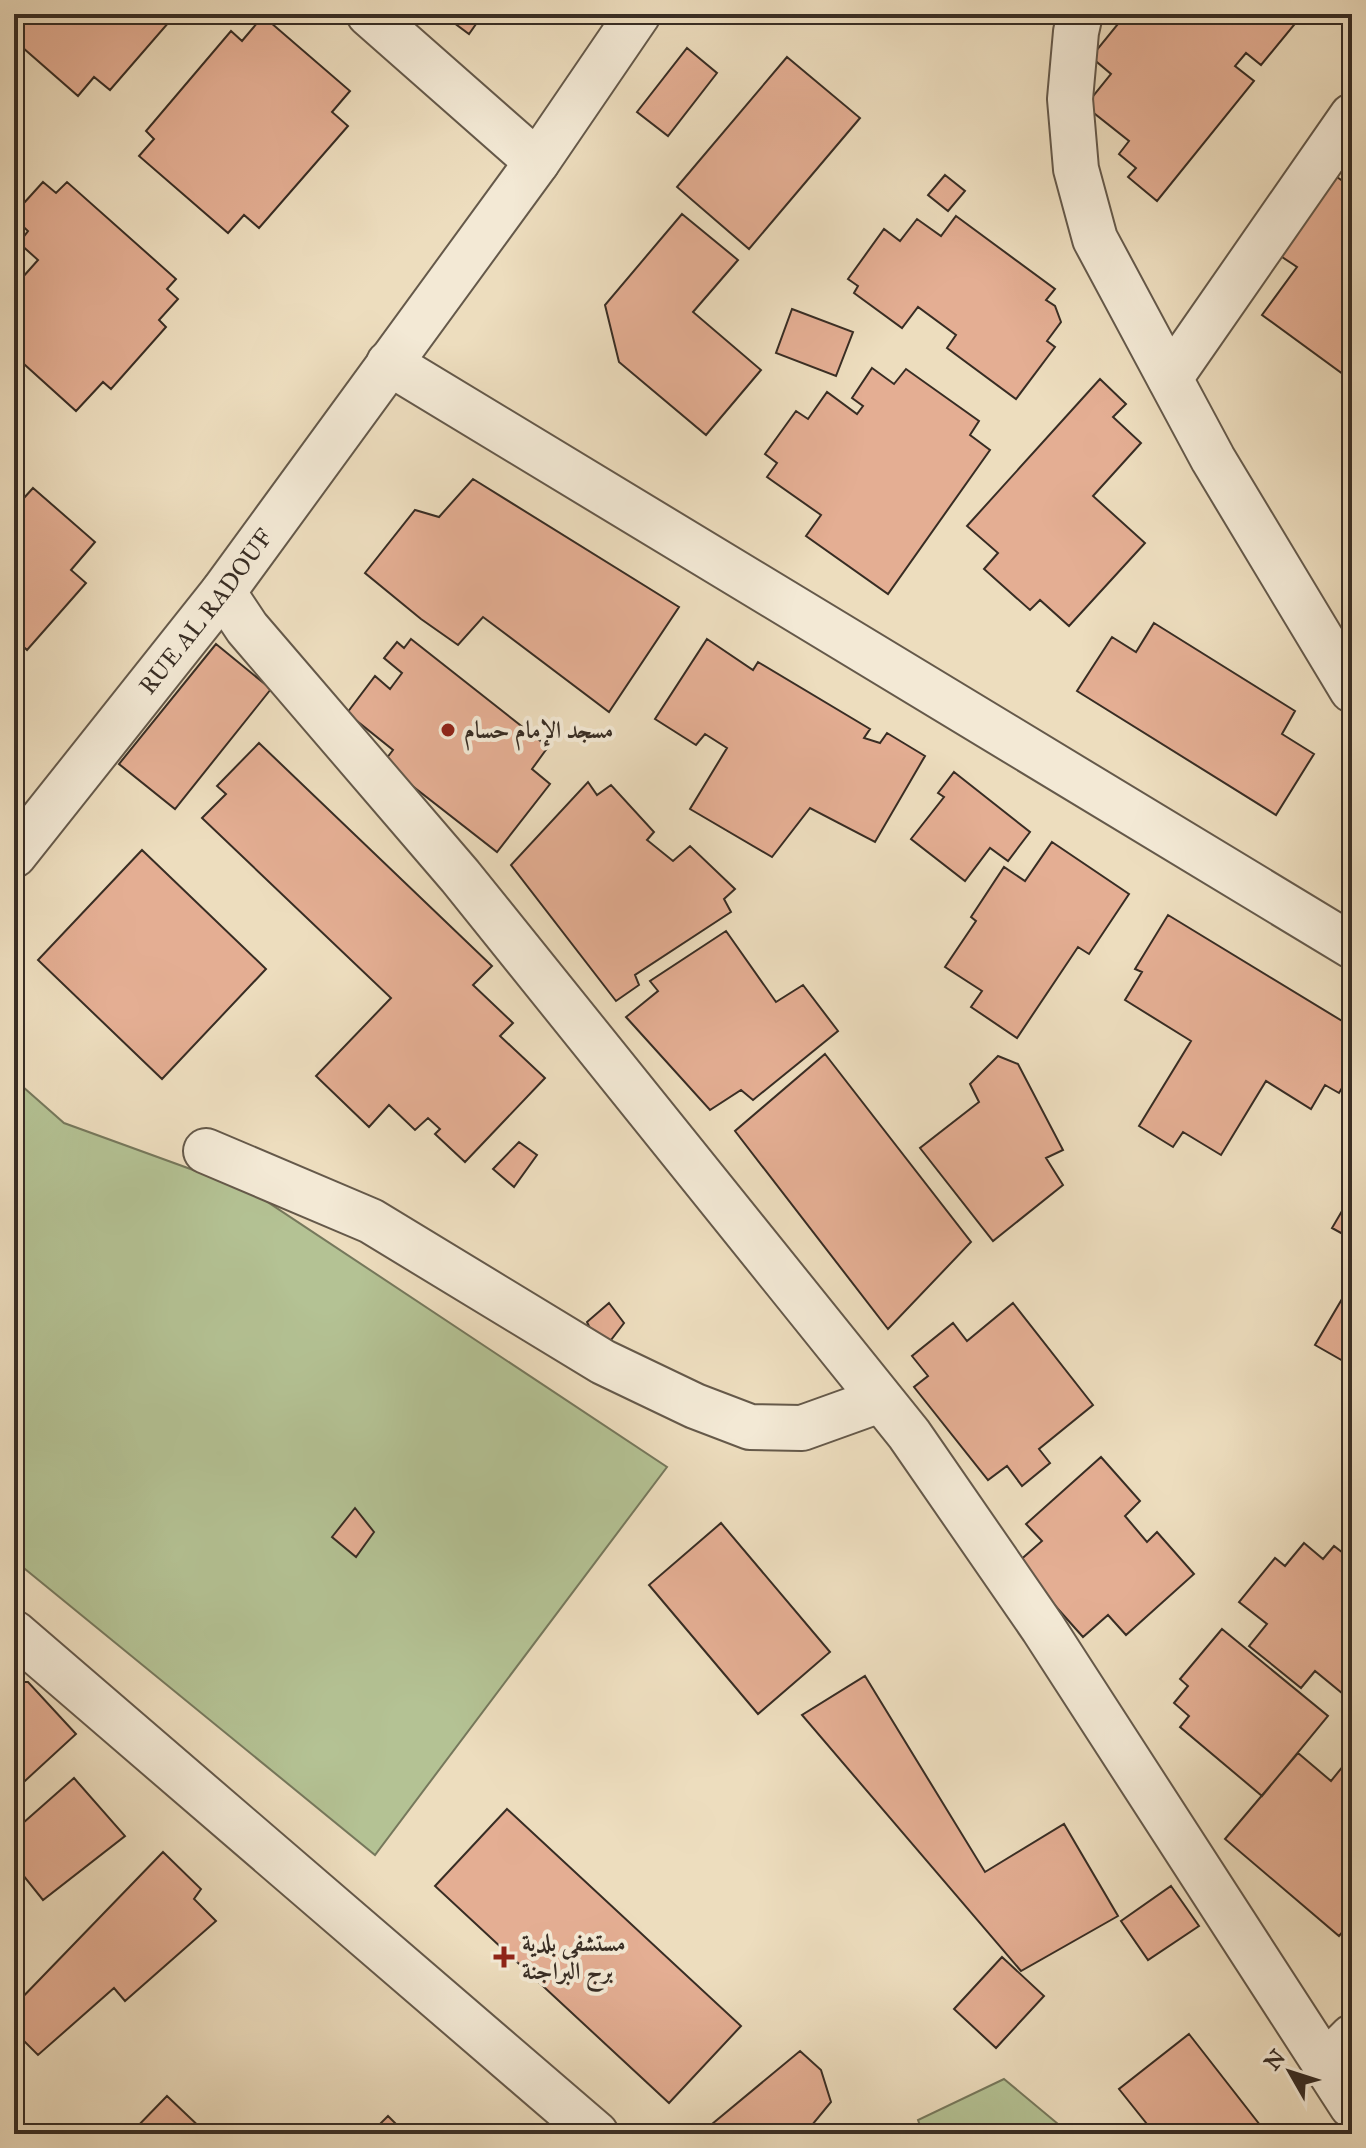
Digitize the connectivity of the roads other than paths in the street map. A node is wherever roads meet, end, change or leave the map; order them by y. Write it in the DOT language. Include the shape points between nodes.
graph roads {
  1 [pos="369,14"];
  2 [pos="638,14"];
  3 [pos="1080,14"];
  4 [pos="1352,116"];
  5 [pos="537,162"];
  6 [pos="389,363"];
  7 [pos="1170,378"];
  8 [pos="223,592"];
  9 [pos="1352,690"];
  10 [pos="21,831"];
  11 [pos="1349,937"];
  12 [pos="206,1151"];
  13 [pos="880,1400"];
  14 [pos="14,1633"];
  15 [pos="1339,2051"];
  16 [pos="1352,2106"];
  17 [pos="596,2134"];
  1 -- 5 [label="street"];
  2 -- 5 [label="street, RUE AL RADOUF"];
  3 -- 7 [label="street" via="1070,99 1076,169 1095,239"];
  4 -- 7 [label="street"];
  5 -- 6 [label="street, RUE AL RADOUF"];
  6 -- 8 [label="street, RUE AL RADOUF"];
  6 -- 11 [label="street"];
  7 -- 9 [label="street"];
  8 -- 10 [label="street, RUE AL RADOUF"];
  8 -- 13 [label="street" via="247,628 460,876"];
  12 -- 13 [label="street" via="371,1221 603,1362 708,1412 750,1427 802,1428"];
  13 -- 15 [label="street" via="909,1434"];
  14 -- 17 [label="street"];
  15 -- 16 [label="street"];
}
